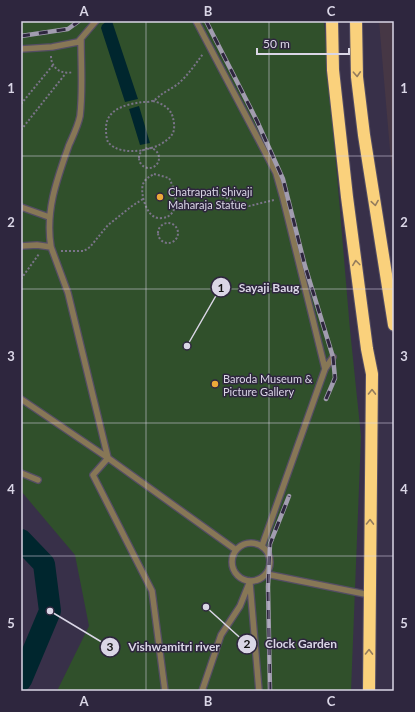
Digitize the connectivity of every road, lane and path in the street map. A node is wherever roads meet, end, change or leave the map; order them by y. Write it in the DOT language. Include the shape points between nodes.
graph roads {
  1 [pos="96,21"];
  2 [pos="196,21"];
  3 [pos="332,21"];
  4 [pos="356,21"];
  5 [pos="81,40"];
  6 [pos="209,46"];
  7 [pos="52,47"];
  8 [pos="21,50"];
  9 [pos="53,65"];
  10 [pos="82,70"];
  11 [pos="66,73"];
  12 [pos="153,101"];
  13 [pos="21,104"];
  14 [pos="21,130"];
  15 [pos="146,149"];
  16 [pos="153,168"];
  17 [pos="154,174"];
  18 [pos="175,191"];
  19 [pos="283,198"];
  20 [pos="143,199"];
  21 [pos="21,207"];
  22 [pos="49,217"];
  23 [pos="165,218"];
  24 [pos="167,224"];
  25 [pos="21,246"];
  26 [pos="50,248"];
  27 [pos="21,279"];
  28 [pos="394,325"];
  29 [pos="333,357"];
  30 [pos="325,369"];
  31 [pos="21,399"];
  32 [pos="108,458"];
  33 [pos="21,473"];
  34 [pos="38,480"];
  35 [pos="262,546"];
  36 [pos="236,550"];
  37 [pos="266,574"];
  38 [pos="250,581"];
  39 [pos="370,595"];
  40 [pos="165,691"];
  41 [pos="202,691"];
  42 [pos="259,691"];
  43 [pos="369,691"];
  1 -- 5 [label="lane"];
  2 -- 6 [label="lane"];
  39 -- 3 [label="highway, one-way" via="372,374 346,189 333,70"];
  4 -- 28 [label="highway, one-way" via="357,77"];
  5 -- 7 [label="lane"];
  5 -- 10 [label="lane"];
  6 -- 12 [label="path" via="180,82"];
  6 -- 19 [label="lane" via="276,173"];
  7 -- 8 [label="lane"];
  7 -- 9 [label="path"];
  9 -- 11 [label="path"];
  9 -- 13 [label="path"];
  10 -- 11 [label="path"];
  10 -- 22 [label="lane" via="80,117 55,184"];
  11 -- 14 [label="path"];
  12 -- 15 [label="path" via="166,107 172,115 174,132 168,139"];
  12 -- 15 [label="path" via="132,104 116,110 106,125 108,142 118,150 130,152"];
  15 -- 16 [label="path" via="153,149 158,153 159,160"];
  15 -- 16 [label="path" via="139,156 140,162 146,168"];
  16 -- 17 [label="path"];
  17 -- 18 [label="path" via="169,178"];
  17 -- 20 [label="path" via="143,183"];
  18 -- 19 [label="path" via="216,194 249,206"];
  18 -- 23 [label="path" via="174,210"];
  19 -- 30 [label="lane"];
  20 -- 23 [label="path" via="150,213 155,217"];
  20 -- 26 [label="path" via="108,225 84,251"];
  21 -- 22 [label="lane"];
  22 -- 26 [label="lane"];
  23 -- 24 [label="path"];
  24 -- 24 [label="path" via="173,225 178,233 176,239 168,243 159,235 160,229"];
  25 -- 26 [label="lane"];
  26 -- 27 [label="path"];
  26 -- 32 [label="lane" via="68,292"];
  29 -- 30 [label="lane"];
  30 -- 35 [label="lane"];
  31 -- 32 [label="lane"];
  32 -- 36 [label="lane"];
  32 -- 40 [label="lane" via="93,476 152,591"];
  33 -- 34 [label="lane"];
  35 -- 36 [label="lane" via="252,542"];
  35 -- 37 [label="lane" via="270,558"];
  36 -- 38 [label="lane" via="233,568 241,578"];
  37 -- 38 [label="lane" via="259,580"];
  37 -- 39 [label="lane"];
  38 -- 41 [label="lane" via="240,606 221,635"];
  38 -- 42 [label="lane"];
  43 -- 39 [label="highway, one-way"];
}
